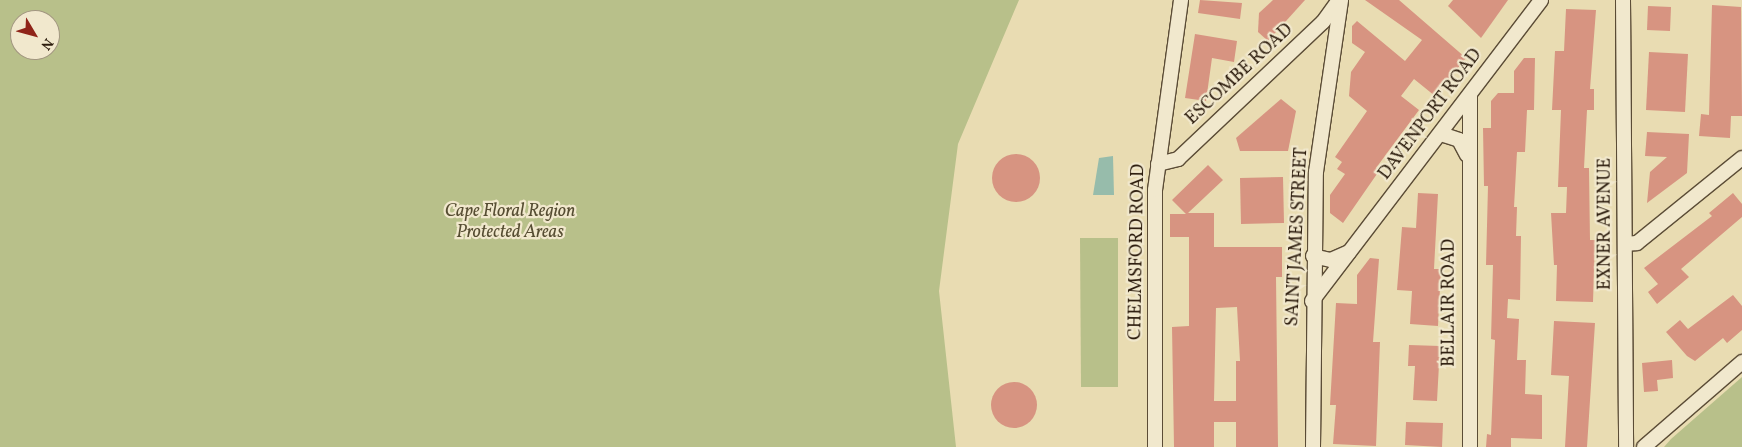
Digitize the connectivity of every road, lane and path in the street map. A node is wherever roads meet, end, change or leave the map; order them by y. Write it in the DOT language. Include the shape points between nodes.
graph roads {
  1 [pos="1181,0"];
  2 [pos="1340,0"];
  3 [pos="1542,0"];
  4 [pos="1623,0"];
  5 [pos="1470,95"];
  6 [pos="1441,134"];
  7 [pos="1468,158"];
  8 [pos="1742,158"];
  9 [pos="1158,164"];
  10 [pos="1625,244"];
  11 [pos="1350,252"];
  12 [pos="1313,256"];
  13 [pos="1312,300"];
  14 [pos="1742,362"];
  15 [pos="1155,447"];
  16 [pos="1313,447"];
  17 [pos="1470,447"];
  18 [pos="1626,447"];
  19 [pos="1644,447"];
  1 -- 9 [label="street, CHELMSFORD ROAD"];
  2 -- 9 [label="street, ESCOMBE ROAD" via="1323,22 1178,159"];
  2 -- 12 [label="street, SAINT JAMES STREET" via="1316,172"];
  3 -- 5 [label="street, DAVENPORT ROAD"];
  4 -- 10 [label="street, EXNER AVENUE"];
  5 -- 6 [label="street, DAVENPORT ROAD"];
  5 -- 7 [label="street, BELLAIR ROAD"];
  6 -- 7 [label="street" via="1459,140"];
  6 -- 11 [label="street, DAVENPORT ROAD"];
  7 -- 17 [label="street, BELLAIR ROAD"];
  8 -- 10 [label="street" via="1637,243"];
  9 -- 15 [label="street, CHELMSFORD ROAD"];
  10 -- 18 [label="street, EXNER AVENUE"];
  11 -- 12 [label="street" via="1331,260"];
  11 -- 13 [label="street, DAVENPORT ROAD"];
  12 -- 13 [label="street, SAINT JAMES STREET"];
  13 -- 16 [label="street, SAINT JAMES STREET"];
  14 -- 19 [label="street"];
}
